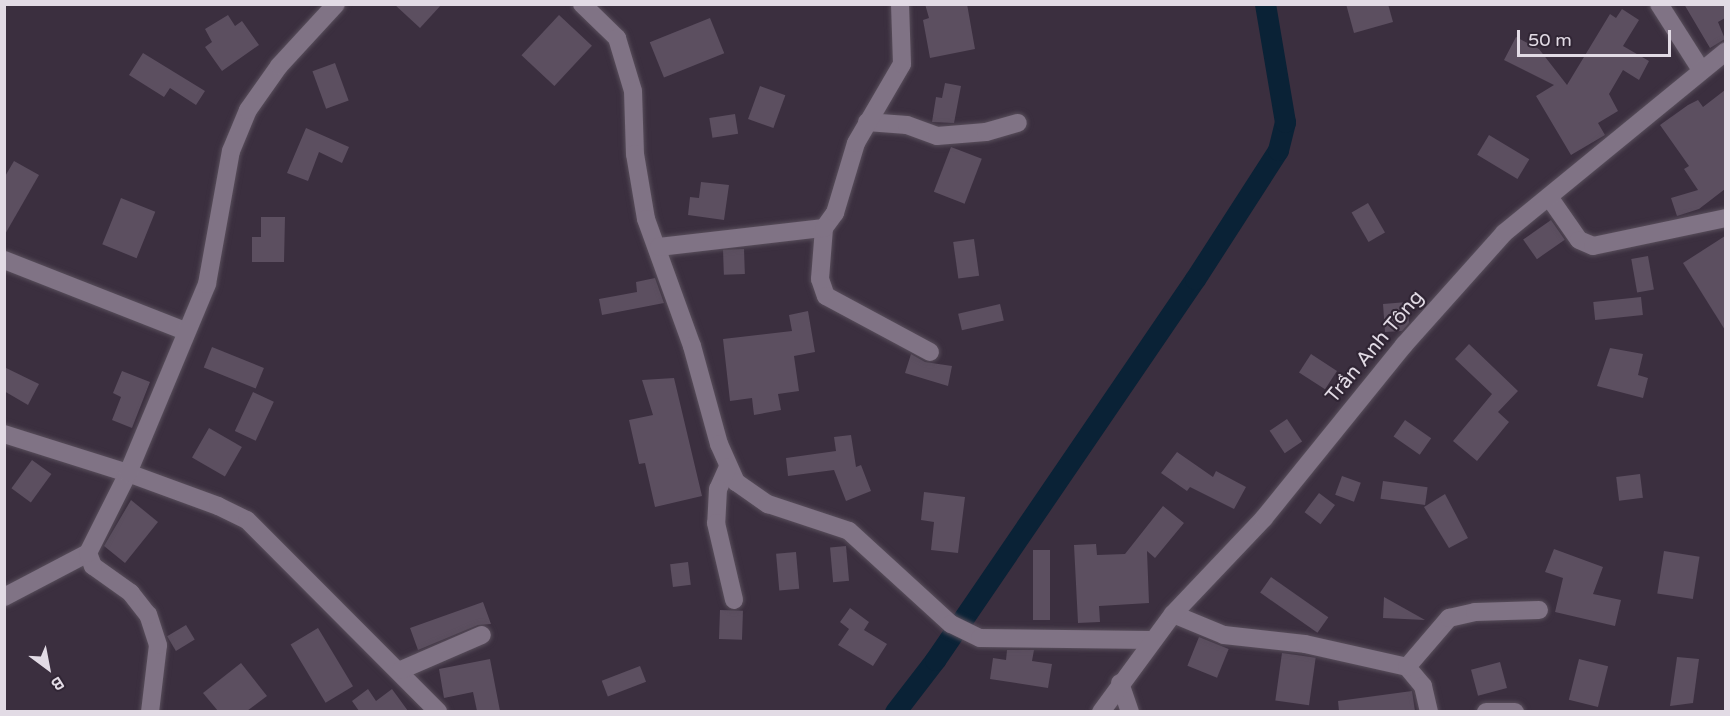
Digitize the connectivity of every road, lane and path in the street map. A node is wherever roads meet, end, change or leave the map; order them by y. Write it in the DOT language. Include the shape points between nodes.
graph roads {
  1 [pos="336,4"];
  2 [pos="582,4"];
  3 [pos="900,4"];
  4 [pos="1659,4"];
  5 [pos="1725,51"];
  6 [pos="1701,70"];
  7 [pos="867,122"];
  8 [pos="1018,123"];
  9 [pos="1549,197"];
  10 [pos="1725,218"];
  11 [pos="824,228"];
  12 [pos="659,248"];
  13 [pos="4,260"];
  14 [pos="185,331"];
  15 [pos="930,352"];
  16 [pos="4,434"];
  17 [pos="728,466"];
  18 [pos="128,473"];
  19 [pos="88,554"];
  20 [pos="4,597"];
  21 [pos="734,600"];
  22 [pos="1539,609"];
  23 [pos="1173,614"];
  24 [pos="482,635"];
  25 [pos="1152,640"];
  26 [pos="1407,666"];
  27 [pos="400,670"];
  28 [pos="1120,683"];
  29 [pos="150,711"];
  30 [pos="438,711"];
  31 [pos="1101,711"];
  32 [pos="1130,711"];
  33 [pos="1429,711"];
  34 [pos="1486,711"];
  35 [pos="1515,711"];
  1 -- 14 [label="street" via="279,66 248,110 231,151 207,284"];
  2 -- 12 [label="street" via="617,38 633,91 635,154 646,219"];
  3 -- 7 [label="street" via="902,64"];
  4 -- 6 [label="street"];
  5 -- 6 [label="street, Trần Anh Tông"];
  6 -- 9 [label="street, Trần Anh Tông"];
  7 -- 8 [label="street" via="906,125 937,136 986,132"];
  7 -- 11 [label="street" via="856,143 835,213"];
  9 -- 10 [label="street" via="1580,240 1593,246"];
  9 -- 23 [label="street, Trần Anh Tông" via="1504,233 1404,345 1263,518"];
  11 -- 12 [label="street"];
  11 -- 15 [label="street" via="820,279 826,296"];
  12 -- 17 [label="street"];
  13 -- 14 [label="street"];
  14 -- 18 [label="street"];
  16 -- 18 [label="street"];
  17 -- 21 [label="street" via="718,489 716,523"];
  17 -- 25 [label="street" via="736,482 752,496 855,535 956,626 980,638"];
  18 -- 19 [label="street"];
  18 -- 27 [label="street" via="247,520"];
  19 -- 20 [label="street"];
  19 -- 29 [label="street" via="93,566 131,593 148,615 158,645"];
  22 -- 26 [label="street" via="1475,612 1449,618"];
  23 -- 25 [label="street, Trần Anh Tông"];
  23 -- 26 [label="street" via="1224,635 1305,644"];
  24 -- 27 [label="street"];
  25 -- 28 [label="street, Trần Anh Tông"];
  26 -- 33 [label="street" via="1423,686"];
  27 -- 30 [label="street"];
  28 -- 31 [label="street, Trần Anh Tông"];
  28 -- 32 [label="street"];
  34 -- 35 [label="street"];
}
